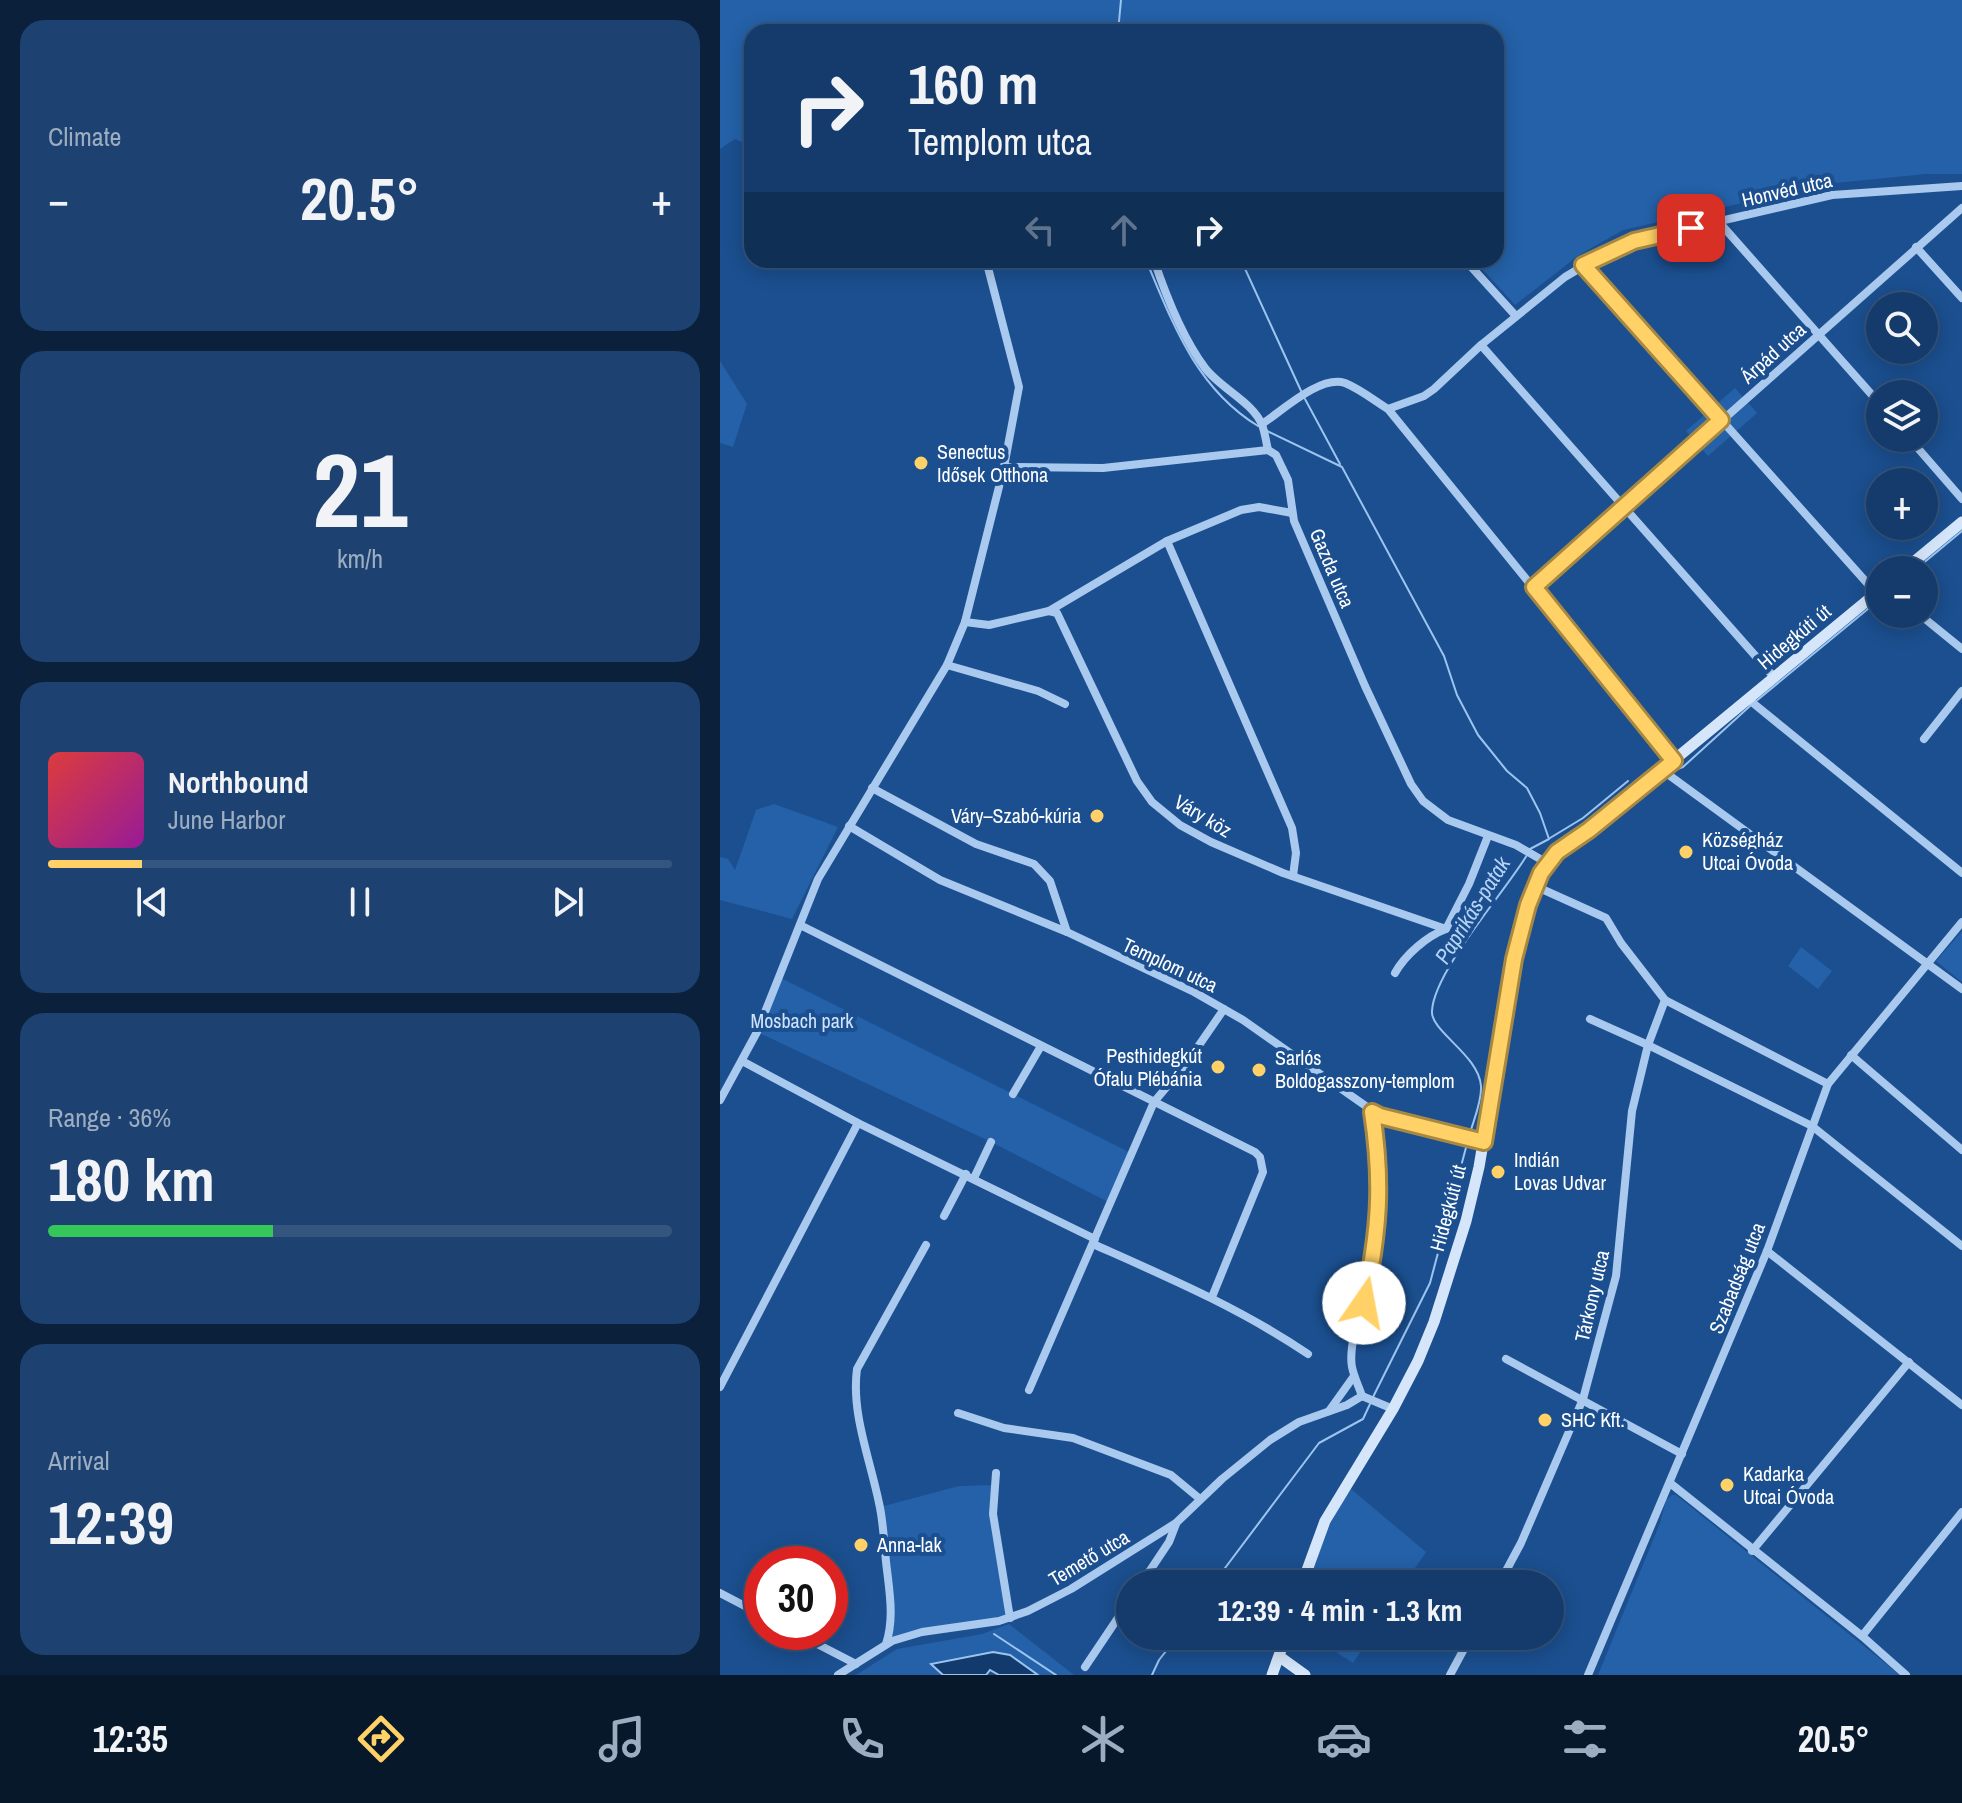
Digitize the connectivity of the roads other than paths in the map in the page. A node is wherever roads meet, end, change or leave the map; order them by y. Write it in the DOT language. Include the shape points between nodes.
graph roads {
  1 [pos="1962,186"];
  2 [pos="1962,208"];
  3 [pos="1719,222"];
  4 [pos="1916,247"];
  5 [pos="1583,265"];
  6 [pos="988,268"];
  7 [pos="1157,268"];
  8 [pos="1472,268"];
  9 [pos="1962,298"];
  10 [pos="1515,315"];
  11 [pos="1819,333"];
  12 [pos="1481,345"];
  13 [pos="1866,388"];
  14 [pos="1388,409"];
  15 [pos="1721,420"];
  16 [pos="1263,429"];
  17 [pos="1268,450"];
  18 [pos="1921,452"];
  19 [pos="1004,467"];
  20 [pos="1962,499"];
  21 [pos="1622,507"];
  22 [pos="1292,513"];
  23 [pos="1962,522"];
  24 [pos="1167,541"];
  25 [pos="1921,556"];
  26 [pos="1866,578"];
  27 [pos="1534,587"];
  28 [pos="1866,601"];
  29 [pos="1049,611"];
  30 [pos="965,622"];
  31 [pos="1936,628"];
  32 [pos="1962,649"];
  33 [pos="947,665"];
  34 [pos="1774,677"];
  35 [pos="1962,691"];
  36 [pos="1751,702"];
  37 [pos="1065,704"];
  38 [pos="1924,739"];
  39 [pos="1674,761"];
  40 [pos="1662,770"];
  41 [pos="872,788"];
  42 [pos="849,826"];
  43 [pos="1488,836"];
  44 [pos="1547,863"];
  45 [pos="1962,873"];
  46 [pos="1293,876"];
  47 [pos="1535,886"];
  48 [pos="1962,922"];
  49 [pos="800,925"];
  50 [pos="1446,929"];
  51 [pos="1067,932"];
  52 [pos="1927,962"];
  53 [pos="1395,973"];
  54 [pos="1962,989"];
  55 [pos="1665,1000"];
  56 [pos="1224,1009"];
  57 [pos="1590,1019"];
  58 [pos="1648,1045"];
  59 [pos="1041,1046"];
  60 [pos="1851,1055"];
  61 [pos="742,1061"];
  62 [pos="1828,1084"];
  63 [pos="1013,1094"];
  64 [pos="720,1100"];
  65 [pos="1154,1102"];
  66 [pos="1372,1112"];
  67 [pos="858,1123"];
  68 [pos="1812,1126"];
  69 [pos="1480,1141"];
  70 [pos="991,1142"];
  71 [pos="1962,1150"];
  72 [pos="970,1176"];
  73 [pos="944,1216"];
  74 [pos="1094,1242"];
  75 [pos="926,1245"];
  76 [pos="1962,1246"];
  77 [pos="1767,1251"];
  78 [pos="1212,1297"];
  79 [pos="1308,1354"];
  80 [pos="1506,1359"];
  81 [pos="1909,1362"];
  82 [pos="1354,1376"];
  83 [pos="720,1387"];
  84 [pos="1029,1390"];
  85 [pos="1369,1398"];
  86 [pos="1583,1399"];
  87 [pos="1962,1405"];
  88 [pos="1393,1409"];
  89 [pos="1328,1412"];
  90 [pos="958,1413"];
  91 [pos="1682,1454"];
  92 [pos="996,1473"];
  93 [pos="1670,1483"];
  94 [pos="1200,1499"];
  95 [pos="1962,1512"];
  96 [pos="1176,1523"];
  97 [pos="1752,1551"];
  98 [pos="1150,1570"];
  99 [pos="1307,1570"];
  100 [pos="1507,1570"];
  101 [pos="720,1593"];
  102 [pos="744,1606"];
  103 [pos="1010,1618"];
  104 [pos="1116,1621"];
  105 [pos="1862,1636"];
  106 [pos="886,1644"];
  107 [pos="829,1650"];
  108 [pos="1282,1650"];
  109 [pos="1463,1650"];
  110 [pos="1280,1657"];
  111 [pos="856,1664"];
  112 [pos="1085,1667"];
  113 [pos="838,1675"];
  114 [pos="1272,1675"];
  115 [pos="1305,1675"];
  116 [pos="1450,1675"];
  117 [pos="1588,1675"];
  118 [pos="1906,1675"];
  1 -- 3 [label="street, Honvéd utca" via="1832,195"];
  2 -- 4 [label="street, Árpád utca"];
  3 -- 5 [label="street, Honvéd utca" via="1634,241"];
  3 -- 11 [label="street"];
  4 -- 9 [label="street"];
  4 -- 11 [label="street, Árpád utca"];
  5 -- 10 [label="street, Honvéd utca"];
  5 -- 15 [label="street"];
  6 -- 19 [label="street" via="1019,387"];
  7 -- 16 [label="street" via="1203,366 1248,407"];
  8 -- 10 [label="street"];
  10 -- 12 [label="street, Honvéd utca"];
  11 -- 13 [label="street"];
  11 -- 15 [label="street, Árpád utca"];
  12 -- 14 [label="street, Honvéd utca" via="1424,396"];
  12 -- 21 [label="street"];
  14 -- 16 [label="street" via="1345,384 1326,383"];
  14 -- 27 [label="street"];
  15 -- 21 [label="street, Árpád utca"];
  15 -- 26 [label="street"];
  16 -- 17 [label="street, Gazda utca"];
  17 -- 19 [label="street" via="1103,468"];
  17 -- 22 [label="street, Gazda utca" via="1288,480"];
  18 -- 20 [label="street"];
  19 -- 30 [label="street"];
  21 -- 27 [label="street, Árpád utca"];
  21 -- 34 [label="street"];
  22 -- 24 [label="street" via="1249,507"];
  22 -- 43 [label="street, Gazda utca" via="1411,784 1434,811"];
  23 -- 25 [label="main road"];
  24 -- 29 [label="street"];
  24 -- 46 [label="street" via="1292,828"];
  27 -- 39 [label="street"];
  28 -- 34 [label="main road, Hidegkúti út"];
  29 -- 30 [label="street" via="989,625"];
  29 -- 46 [label="street, Váry köz" via="1057,613 1152,802 1211,842"];
  30 -- 33 [label="street"];
  31 -- 32 [label="street"];
  33 -- 37 [label="street"];
  33 -- 41 [label="street"];
  34 -- 36 [label="main road, Hidegkúti út"];
  35 -- 38 [label="street"];
  36 -- 39 [label="main road, Hidegkúti út"];
  36 -- 45 [label="street"];
  39 -- 40 [label="main road, Hidegkúti út"];
  40 -- 44 [label="main road, Hidegkúti út"];
  40 -- 52 [label="street"];
  41 -- 42 [label="street"];
  41 -- 51 [label="street" via="976,844 1034,864 1050,881"];
  42 -- 49 [label="street" via="818,879"];
  42 -- 51 [label="street, Templom utca" via="932,876"];
  43 -- 44 [label="street, Gazda utca"];
  43 -- 50 [label="street"];
  44 -- 47 [label="main road, Hidegkúti út"];
  46 -- 50 [label="street, Váry köz"];
  47 -- 55 [label="street" via="1606,918"];
  47 -- 69 [label="main road, Hidegkúti út" via="1514,959"];
  48 -- 52 [label="street, Szabadság utca"];
  49 -- 59 [label="street"];
  49 -- 61 [label="street"];
  50 -- 53 [label="street" via="1404,958"];
  51 -- 56 [label="street, Templom utca"];
  52 -- 54 [label="street"];
  52 -- 60 [label="street, Szabadság utca"];
  55 -- 58 [label="street, Tárkony utca"];
  55 -- 62 [label="street"];
  56 -- 65 [label="street"];
  56 -- 66 [label="street, Templom utca"];
  57 -- 58 [label="street"];
  58 -- 68 [label="street"];
  58 -- 86 [label="street, Tárkony utca" via="1632,1111 1616,1276"];
  59 -- 63 [label="street"];
  59 -- 65 [label="street"];
  60 -- 62 [label="street, Szabadság utca"];
  60 -- 71 [label="street"];
  61 -- 64 [label="street"];
  61 -- 67 [label="street"];
  62 -- 68 [label="street, Szabadság utca"];
  65 -- 74 [label="street"];
  65 -- 78 [label="street" via="1255,1152 1264,1165"];
  66 -- 69 [label="street, Templom utca"];
  66 -- 82 [label="street" via="1380,1199 1373,1260 1352,1342"];
  67 -- 72 [label="street"];
  67 -- 83 [label="street"];
  68 -- 76 [label="street"];
  68 -- 77 [label="street, Szabadság utca"];
  69 -- 88 [label="main road, Hidegkúti út" via="1466,1221 1434,1322"];
  70 -- 72 [label="street"];
  72 -- 73 [label="street"];
  72 -- 74 [label="street"];
  74 -- 78 [label="street"];
  74 -- 84 [label="street"];
  75 -- 106 [label="street" via="855,1381 880,1507 891,1605"];
  77 -- 81 [label="street"];
  77 -- 91 [label="street, Szabadság utca"];
  78 -- 79 [label="street"];
  80 -- 86 [label="street"];
  81 -- 87 [label="street"];
  81 -- 97 [label="street"];
  82 -- 85 [label="street"];
  82 -- 89 [label="street"];
  85 -- 88 [label="street"];
  85 -- 89 [label="street, Temető utca"];
  86 -- 91 [label="street"];
  86 -- 100 [label="street, Tárkony utca"];
  88 -- 99 [label="main road, Hidegkúti út" via="1325,1521"];
  89 -- 94 [label="street, Temető utca" via="1270,1440"];
  90 -- 94 [label="street" via="1101,1447 1171,1475"];
  91 -- 93 [label="street, Szabadság utca"];
  92 -- 103 [label="street" via="993,1514"];
  93 -- 97 [label="street"];
  93 -- 117 [label="street, Szabadság utca"];
  94 -- 96 [label="street, Temető utca"];
  95 -- 105 [label="street"];
  96 -- 98 [label="street"];
  96 -- 103 [label="street, Temető utca" via="1071,1589"];
  97 -- 105 [label="street"];
  101 -- 102 [label="street"];
  103 -- 106 [label="street, Temető utca" via="922,1632"];
  104 -- 112 [label="street"];
  105 -- 118 [label="street"];
  106 -- 111 [label="street, Temető utca"];
  107 -- 111 [label="street"];
  108 -- 110 [label="main road"];
  109 -- 116 [label="street"];
  110 -- 114 [label="main road"];
  110 -- 115 [label="main road"];
  111 -- 113 [label="street, Temető utca"];
}
